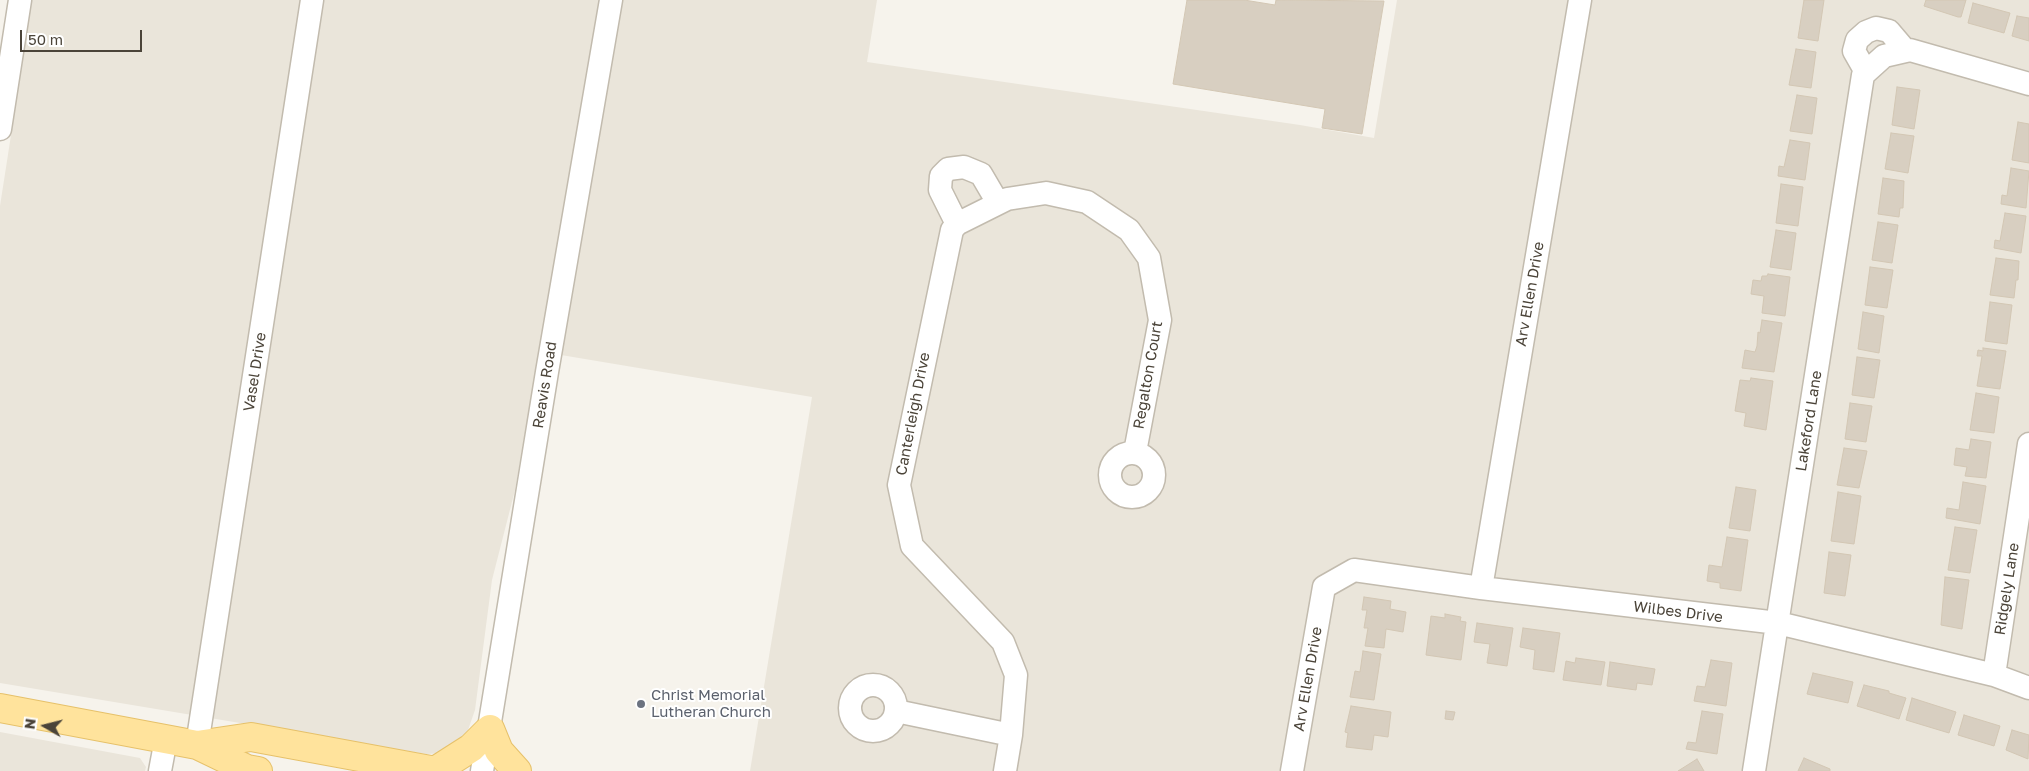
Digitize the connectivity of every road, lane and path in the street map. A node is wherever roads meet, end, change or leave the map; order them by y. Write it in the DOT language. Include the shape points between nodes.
graph roads {
  1 [pos="20,0"];
  2 [pos="312,0"];
  3 [pos="611,0"];
  4 [pos="1580,0"];
  5 [pos="1906,51"];
  6 [pos="1866,72"];
  7 [pos="2029,84"];
  8 [pos="0,129"];
  9 [pos="998,203"];
  10 [pos="954,227"];
  11 [pos="2029,444"];
  12 [pos="1135,452"];
  13 [pos="1324,587"];
  14 [pos="1481,588"];
  15 [pos="1778,623"];
  16 [pos="1994,675"];
  17 [pos="2029,688"];
  18 [pos="0,708"];
  19 [pos="896,711"];
  20 [pos="490,729"];
  21 [pos="1011,736"];
  22 [pos="166,739"];
  23 [pos="197,745"];
  24 [pos="160,771"];
  25 [pos="258,771"];
  26 [pos="436,771"];
  27 [pos="482,771"];
  28 [pos="517,771"];
  29 [pos="1005,771"];
  30 [pos="1292,771"];
  31 [pos="1754,771"];
  1 -- 8 [label="street"];
  2 -- 23 [label="street, Vasel Drive"];
  3 -- 20 [label="street, Reavis Road"];
  4 -- 14 [label="street, Arv Ellen Drive"];
  5 -- 6 [label="street" via="1884,56"];
  5 -- 6 [label="street" via="1889,31 1876,28 1866,32 1856,40 1854,51"];
  5 -- 7 [label="street"];
  6 -- 15 [label="street, Lakeford Lane" via="1862,75"];
  9 -- 10 [label="street, Regalton Court"];
  9 -- 10 [label="street" via="981,174 964,167 948,169 941,176 940,190"];
  9 -- 12 [label="street, Regalton Court" via="1046,193 1087,202 1129,230 1149,258 1160,320"];
  10 -- 21 [label="street, Canterleigh Drive" via="899,485 912,546 1003,642 1016,675"];
  11 -- 16 [label="street, Ridgely Lane"];
  13 -- 14 [label="street, Wilbes Drive" via="1354,570"];
  13 -- 30 [label="street, Arv Ellen Drive"];
  14 -- 15 [label="street, Wilbes Drive"];
  15 -- 16 [label="street, Wilbes Drive"];
  15 -- 31 [label="street, Lakeford Lane"];
  16 -- 17 [label="street, Wilbes Drive"];
  18 -- 22 [label="main road"];
  19 -- 21 [label="street"];
  20 -- 26 [label="main road" via="471,748"];
  20 -- 27 [label="street, Reavis Road"];
  20 -- 28 [label="main road" via="499,751"];
  21 -- 29 [label="street, Canterleigh Drive"];
  22 -- 23 [label="main road"];
  22 -- 24 [label="street"];
  23 -- 25 [label="main road"];
  23 -- 26 [label="main road" via="251,737"];
}
